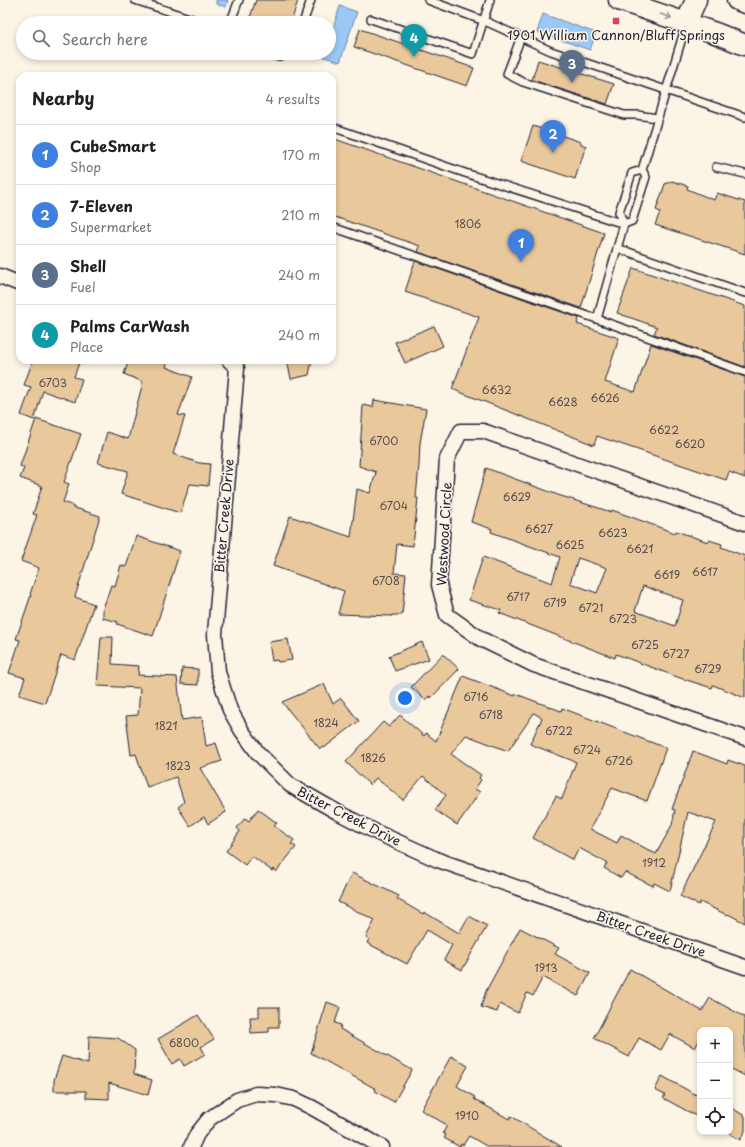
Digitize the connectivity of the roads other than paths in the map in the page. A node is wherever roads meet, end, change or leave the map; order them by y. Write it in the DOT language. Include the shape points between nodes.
graph roads {
  1 [pos="135,0"];
  2 [pos="239,0"];
  3 [pos="311,0"];
  4 [pos="428,0"];
  5 [pos="490,0"];
  6 [pos="619,0"];
  7 [pos="696,0"];
  8 [pos="737,0"];
  9 [pos="745,3"];
  10 [pos="183,16"];
  11 [pos="233,16"];
  12 [pos="305,16"];
  13 [pos="371,19"];
  14 [pos="483,21"];
  15 [pos="686,23"];
  16 [pos="521,37"];
  17 [pos="745,45"];
  18 [pos="666,90"];
  19 [pos="745,117"];
  20 [pos="657,118"];
  21 [pos="336,128"];
  22 [pos="716,167"];
  23 [pos="642,170"];
  24 [pos="745,174"];
  25 [pos="624,224"];
  26 [pos="336,228"];
  27 [pos="617,248"];
  28 [pos="0,276"];
  29 [pos="16,282"];
  30 [pos="745,293"];
  31 [pos="597,319"];
  32 [pos="233,364"];
  33 [pos="745,372"];
  34 [pos="745,523"];
  35 [pos="745,738"];
  36 [pos="745,967"];
  37 [pos="191,1147"];
  38 [pos="382,1147"];
  1 -- 10 [label="lane"];
  2 -- 11 [label="lane"];
  3 -- 12 [label="lane"];
  4 -- 14 [label="lane"];
  5 -- 14 [label="lane"];
  6 -- 15 [label="main road, one-way"];
  7 -- 15 [label="main road"];
  8 -- 9 [label="main road"];
  13 -- 14 [label="lane" via="473,54"];
  14 -- 16 [label="lane"];
  15 -- 17 [label="main road"];
  15 -- 18 [label="lane"];
  16 -- 18 [label="lane" via="552,51"];
  16 -- 20 [label="lane" via="507,74 523,82 624,115"];
  18 -- 19 [label="lane"];
  18 -- 20 [label="lane"];
  20 -- 23 [label="lane"];
  21 -- 25 [label="lane" via="465,174"];
  22 -- 24 [label="lane"];
  23 -- 25 [label="lane" via="646,177 632,221"];
  23 -- 25 [label="lane" via="632,174 620,207 619,212"];
  25 -- 27 [label="lane"];
  26 -- 31 [label="lane"];
  27 -- 30 [label="lane"];
  27 -- 31 [label="lane"];
  28 -- 29 [label="street"];
  31 -- 33 [label="lane"];
  32 -- 36 [label="street, Bitter Creek Drive" via="237,368 215,634 218,672 230,710 258,754 290,785 339,813 418,851"];
  34 -- 35 [label="street, Westwood Circle" via="483,431 461,431 447,459 439,585 447,615 481,639 534,665"];
  37 -- 38 [label="street" via="209,1118 237,1100 256,1094 294,1099"];
}
